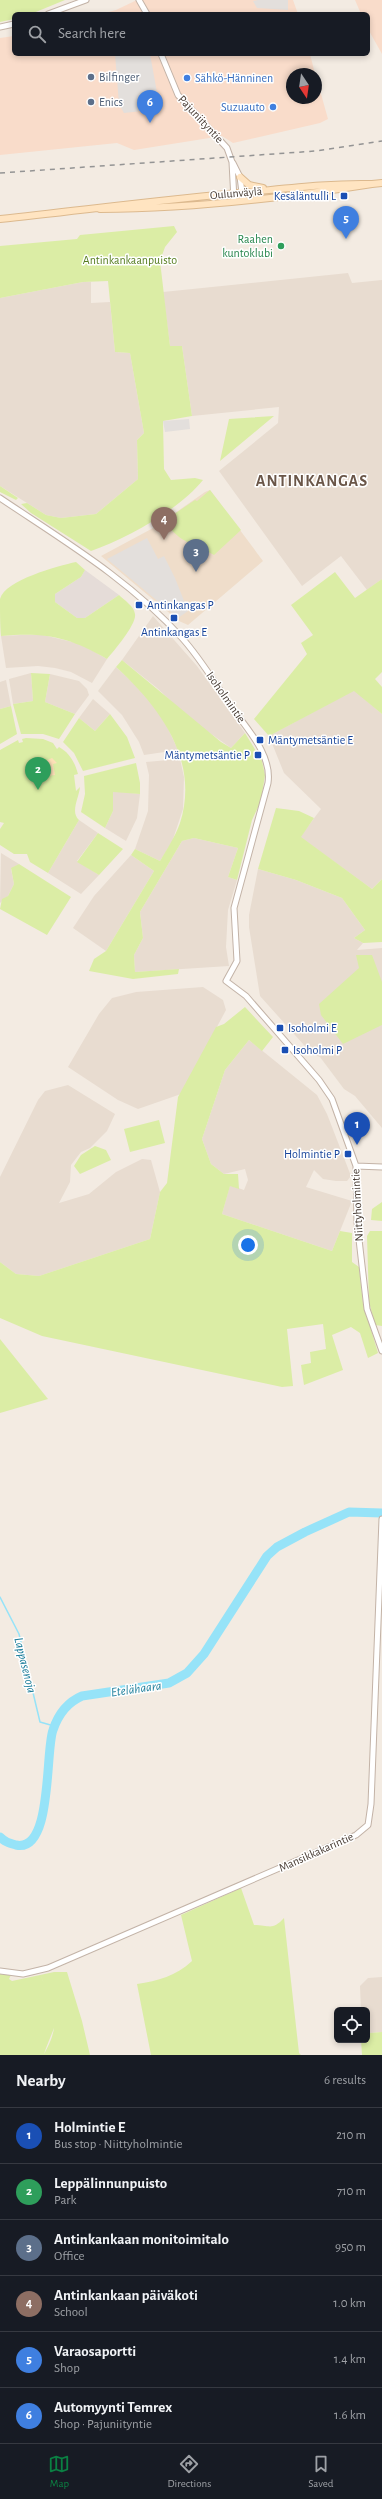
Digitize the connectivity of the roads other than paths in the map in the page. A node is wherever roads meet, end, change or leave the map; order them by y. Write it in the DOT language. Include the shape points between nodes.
graph roads {
  1 [pos="86,0"];
  2 [pos="139,0"];
  3 [pos="144,0"];
  4 [pos="53,12"];
  5 [pos="146,12"];
  6 [pos="147,12"];
  7 [pos="12,24"];
  8 [pos="0,27"];
  9 [pos="162,56"];
  10 [pos="232,162"];
  11 [pos="240,177"];
  12 [pos="382,183"];
  13 [pos="363,185"];
  14 [pos="290,188"];
  15 [pos="242,192"];
  16 [pos="234,193"];
  17 [pos="234,200"];
  18 [pos="243,200"];
  19 [pos="100,209"];
  20 [pos="0,218"];
  21 [pos="0,498"];
  22 [pos="226,981"];
  23 [pos="356,1166"];
  24 [pos="382,1167"];
  25 [pos="382,1352"];
  26 [pos="382,1519"];
  27 [pos="0,1971"];
  1 -- 4 [label="street"];
  2 -- 5 [label="street"];
  3 -- 6 [label="street"];
  7 -- 8 [label="street"];
  9 -- 10 [label="street, Pajuniityntie" via="178,95 226,145"];
  10 -- 11 [label="street, Pajuniityntie"];
  10 -- 16 [label="street, Pajuniityntie"];
  11 -- 14 [label="main road" via="256,187"];
  11 -- 15 [label="street, Pajuniityntie"];
  12 -- 13 [label="main road, Oulunväylä"];
  13 -- 14 [label="main road, Oulunväylä"];
  13 -- 18 [label="main road, Oulunväylä" via="308,194"];
  14 -- 15 [label="main road, Oulunväylä"];
  15 -- 16 [label="main road, Oulunväylä"];
  15 -- 18 [label="street, Pajuniityntie"];
  16 -- 17 [label="street, Pajuniityntie"];
  16 -- 19 [label="main road, Oulunväylä" via="165,199"];
  17 -- 18 [label="main road, Oulunväylä"];
  17 -- 19 [label="main road, Oulunväylä"];
  19 -- 20 [label="main road, Oulunväylä"];
  21 -- 22 [label="street, Isoholmintie" via="103,567 169,624 208,673 265,758 269,774 268,783 234,908 237,961"];
  22 -- 23 [label="street, Niittyholmintie" via="246,996 332,1099"];
  23 -- 24 [label="street"];
  23 -- 25 [label="street, Niittyholmintie" via="357,1222 367,1309"];
  26 -- 27 [label="street, Mansikkakarintie" via="371,1804 368,1825 356,1835 48,1968 23,1974"];
}
